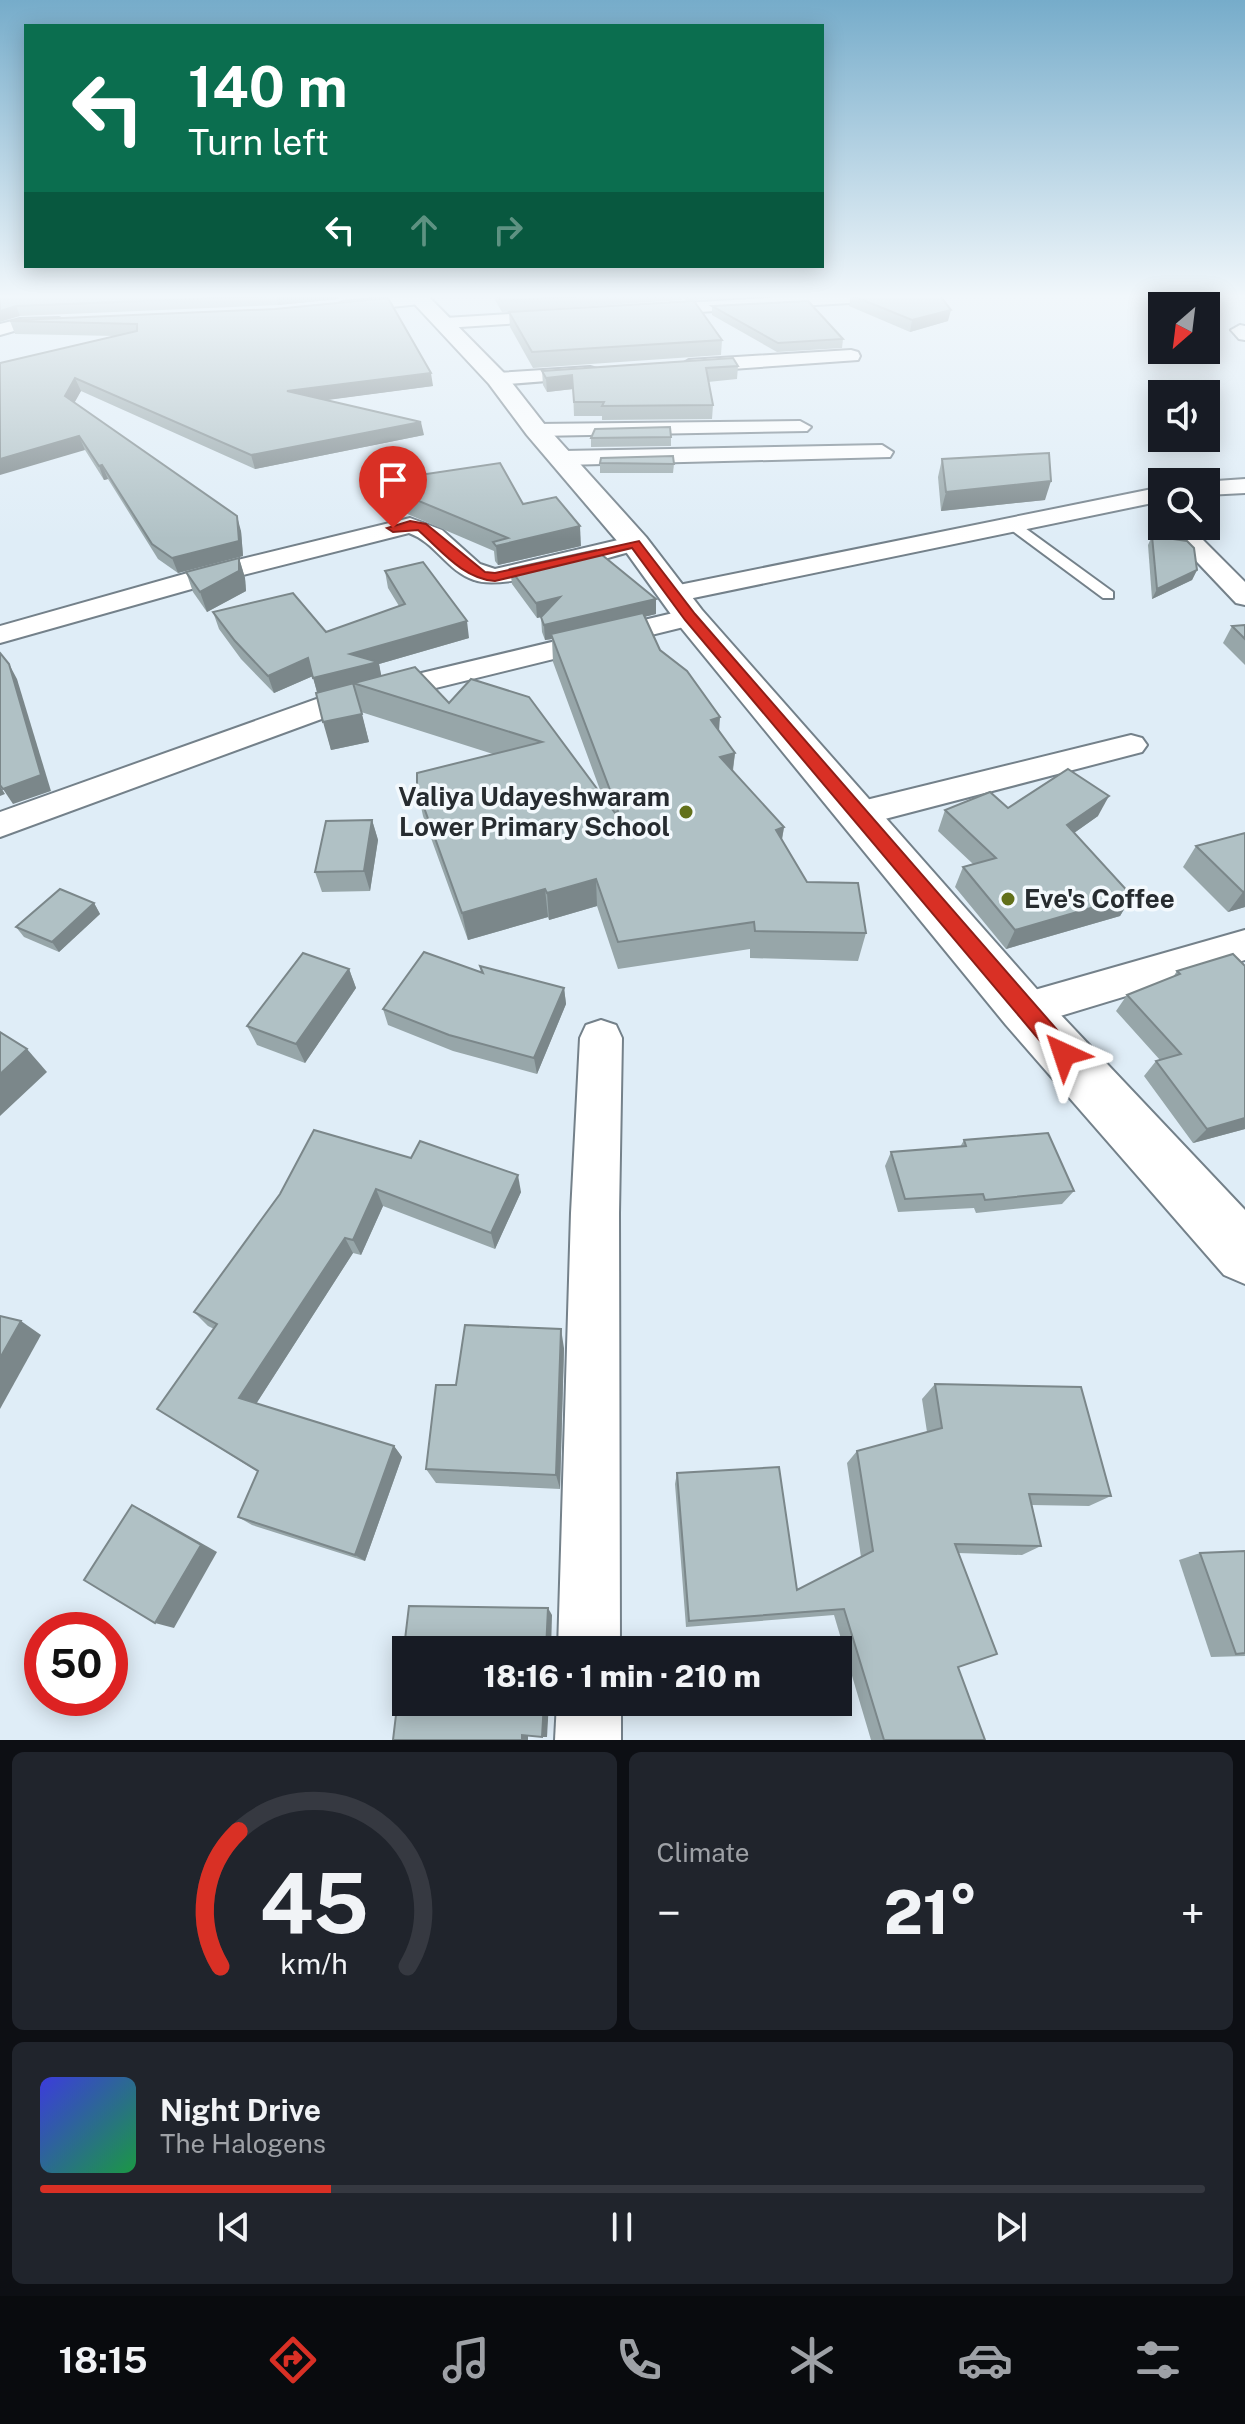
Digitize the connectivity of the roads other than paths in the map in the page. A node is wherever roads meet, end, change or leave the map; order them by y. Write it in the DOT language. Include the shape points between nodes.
graph roads {
  1 [pos="524,377"];
  2 [pos="497,379"];
  3 [pos="800,427"];
  4 [pos="549,444"];
  5 [pos="882,452"];
  6 [pos="1245,486"];
  7 [pos="1220,487"];
  8 [pos="1148,502"];
  9 [pos="1010,523"];
  10 [pos="1189,540"];
  11 [pos="635,543"];
  12 [pos="1108,595"];
  13 [pos="1245,597"];
  14 [pos="682,605"];
  15 [pos="0,635"];
  16 [pos="1131,745"];
  17 [pos="858,814"];
  18 [pos="0,825"];
  19 [pos="1245,945"];
  20 [pos="1024,1010"];
  21 [pos="601,1038"];
  22 [pos="1245,1254"];
  23 [pos="589,1636"];
  24 [pos="589,1716"];
  25 [pos="588,1740"];
  1 -- 2 [label="street"];
  2 -- 4 [label="main road"];
  3 -- 4 [label="street"];
  4 -- 5 [label="street"];
  4 -- 11 [label="main road"];
  6 -- 7 [label="street"];
  8 -- 9 [label="street"];
  9 -- 12 [label="lane"];
  9 -- 14 [label="street"];
  10 -- 13 [label="street"];
  11 -- 14 [label="main road"];
  11 -- 15 [label="street" via="482,576 433,534 410,525"];
  14 -- 17 [label="main road"];
  14 -- 18 [label="street" via="336,703"];
  16 -- 17 [label="street"];
  17 -- 20 [label="main road"];
  19 -- 20 [label="street"];
  20 -- 22 [label="main road"];
  21 -- 23 [label="street"];
  24 -- 25 [label="street"];
}
